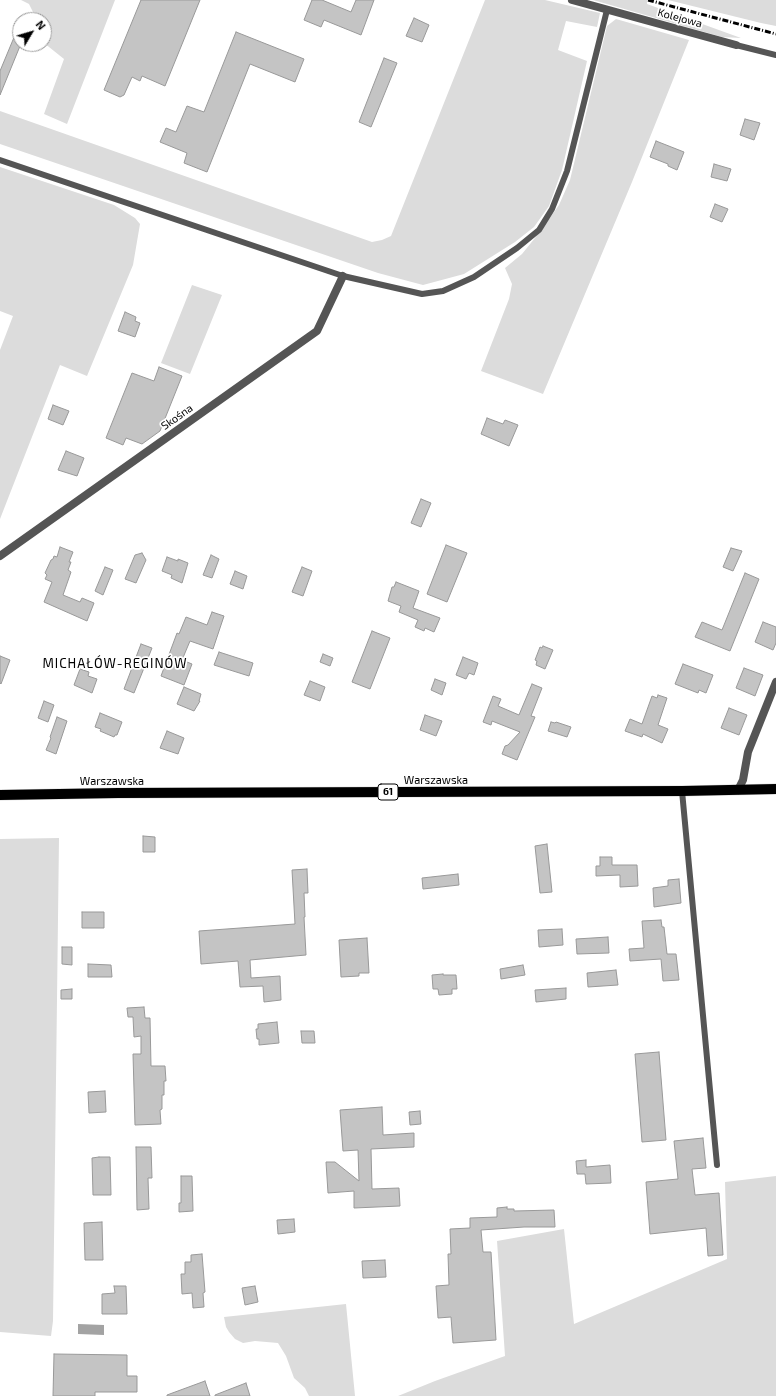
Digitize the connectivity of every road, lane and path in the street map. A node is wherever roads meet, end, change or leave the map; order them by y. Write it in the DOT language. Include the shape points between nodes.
graph roads {
  1 [pos="572,0"];
  2 [pos="607,10"];
  3 [pos="736,45"];
  4 [pos="776,55"];
  5 [pos="0,160"];
  6 [pos="343,276"];
  7 [pos="0,556"];
  8 [pos="776,682"];
  9 [pos="776,789"];
  10 [pos="738,790"];
  11 [pos="682,791"];
  12 [pos="0,795"];
  13 [pos="717,1165"];
  1 -- 2 [label="street, Kolejowa"];
  2 -- 3 [label="street, Kolejowa"];
  2 -- 6 [label="lane" via="567,171 552,209 539,230 474,277 443,291 422,294"];
  3 -- 4 [label="lane"];
  5 -- 6 [label="lane"];
  6 -- 7 [label="street, Skośna" via="317,331"];
  8 -- 10 [label="street" via="748,752 743,780"];
  9 -- 10 [label="main road, Warszawska / 61"];
  10 -- 11 [label="main road, Warszawska / 61"];
  11 -- 12 [label="main road, Warszawska / 61"];
  11 -- 13 [label="lane"];
}
